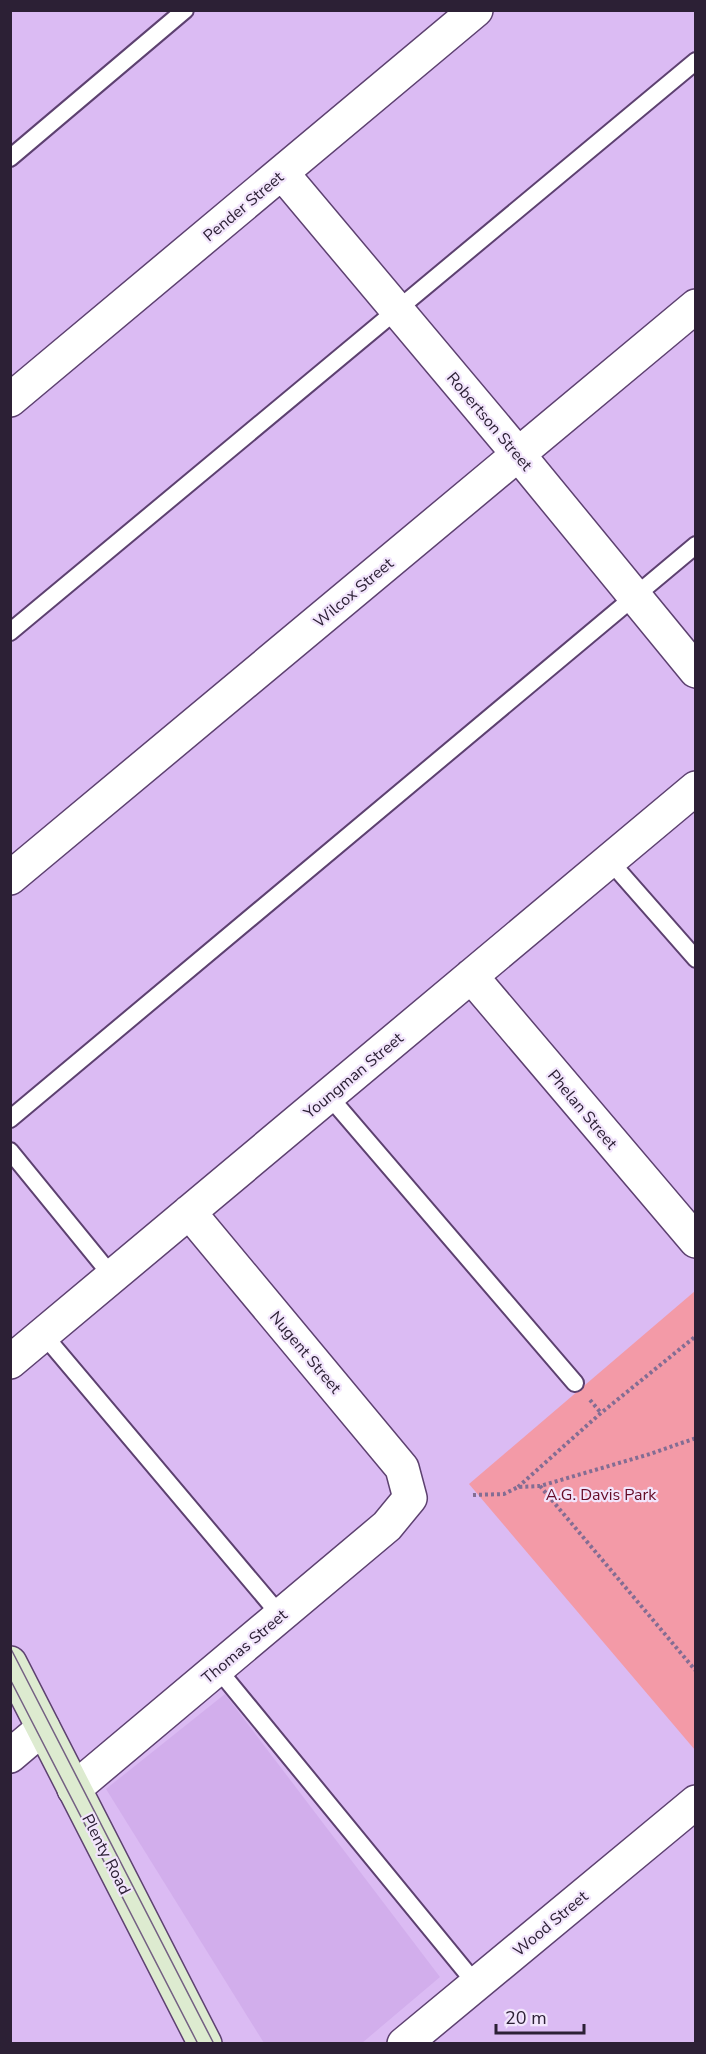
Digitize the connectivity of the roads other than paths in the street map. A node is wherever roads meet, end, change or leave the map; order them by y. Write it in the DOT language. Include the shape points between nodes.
graph roads {
  1 [pos="185,10"];
  2 [pos="476,10"];
  3 [pos="696,61"];
  4 [pos="10,158"];
  5 [pos="282,173"];
  6 [pos="696,306"];
  7 [pos="397,310"];
  8 [pos="10,400"];
  9 [pos="518,454"];
  10 [pos="696,545"];
  11 [pos="633,597"];
  12 [pos="10,632"];
  13 [pos="696,671"];
  14 [pos="696,788"];
  15 [pos="609,860"];
  16 [pos="10,878"];
  17 [pos="696,959"];
  18 [pos="471,976"];
  19 [pos="328,1095"];
  20 [pos="10,1119"];
  21 [pos="10,1151"];
  22 [pos="189,1212"];
  23 [pos="696,1241"];
  24 [pos="112,1276"];
  25 [pos="43,1334"];
  26 [pos="10,1362"];
  27 [pos="576,1383"];
  28 [pos="410,1498"];
  29 [pos="280,1615"];
  30 [pos="10,1663"];
  31 [pos="217,1668"];
  32 [pos="43,1728"];
  33 [pos="10,1756"];
  34 [pos="74,1789"];
  35 [pos="696,1802"];
  36 [pos="476,1984"];
  37 [pos="411,2041"];
  38 [pos="205,2043"];
  1 -- 4 [label="lane"];
  2 -- 5 [label="street, Pender Street"];
  3 -- 7 [label="lane"];
  5 -- 7 [label="street, Robertson Street"];
  5 -- 8 [label="street, Pender Street"];
  6 -- 9 [label="street, Wilcox Street"];
  7 -- 9 [label="street, Robertson Street"];
  7 -- 12 [label="lane"];
  9 -- 11 [label="street, Robertson Street"];
  9 -- 16 [label="street, Wilcox Street"];
  10 -- 11 [label="lane"];
  11 -- 13 [label="street, Robertson Street"];
  11 -- 20 [label="lane"];
  14 -- 15 [label="street, Youngman Street"];
  15 -- 17 [label="lane"];
  15 -- 18 [label="street, Youngman Street"];
  18 -- 19 [label="street, Youngman Street"];
  18 -- 23 [label="street, Phelan Street"];
  19 -- 22 [label="street, Youngman Street"];
  19 -- 27 [label="lane"];
  21 -- 24 [label="lane"];
  22 -- 24 [label="street, Youngman Street"];
  22 -- 28 [label="street, Nugent Street" via="402,1468"];
  24 -- 25 [label="street, Youngman Street"];
  25 -- 26 [label="street, Youngman Street"];
  25 -- 29 [label="lane"];
  28 -- 29 [label="street, Thomas Street" via="387,1526"];
  29 -- 31 [label="street, Thomas Street"];
  30 -- 32 [label="main road, Plenty Road"];
  31 -- 34 [label="street, Thomas Street"];
  31 -- 36 [label="lane"];
  32 -- 33 [label="street"];
  32 -- 34 [label="main road, Plenty Road"];
  34 -- 38 [label="main road, Plenty Road"];
  35 -- 36 [label="street, Wood Street"];
  36 -- 37 [label="street, Wood Street"];
}
